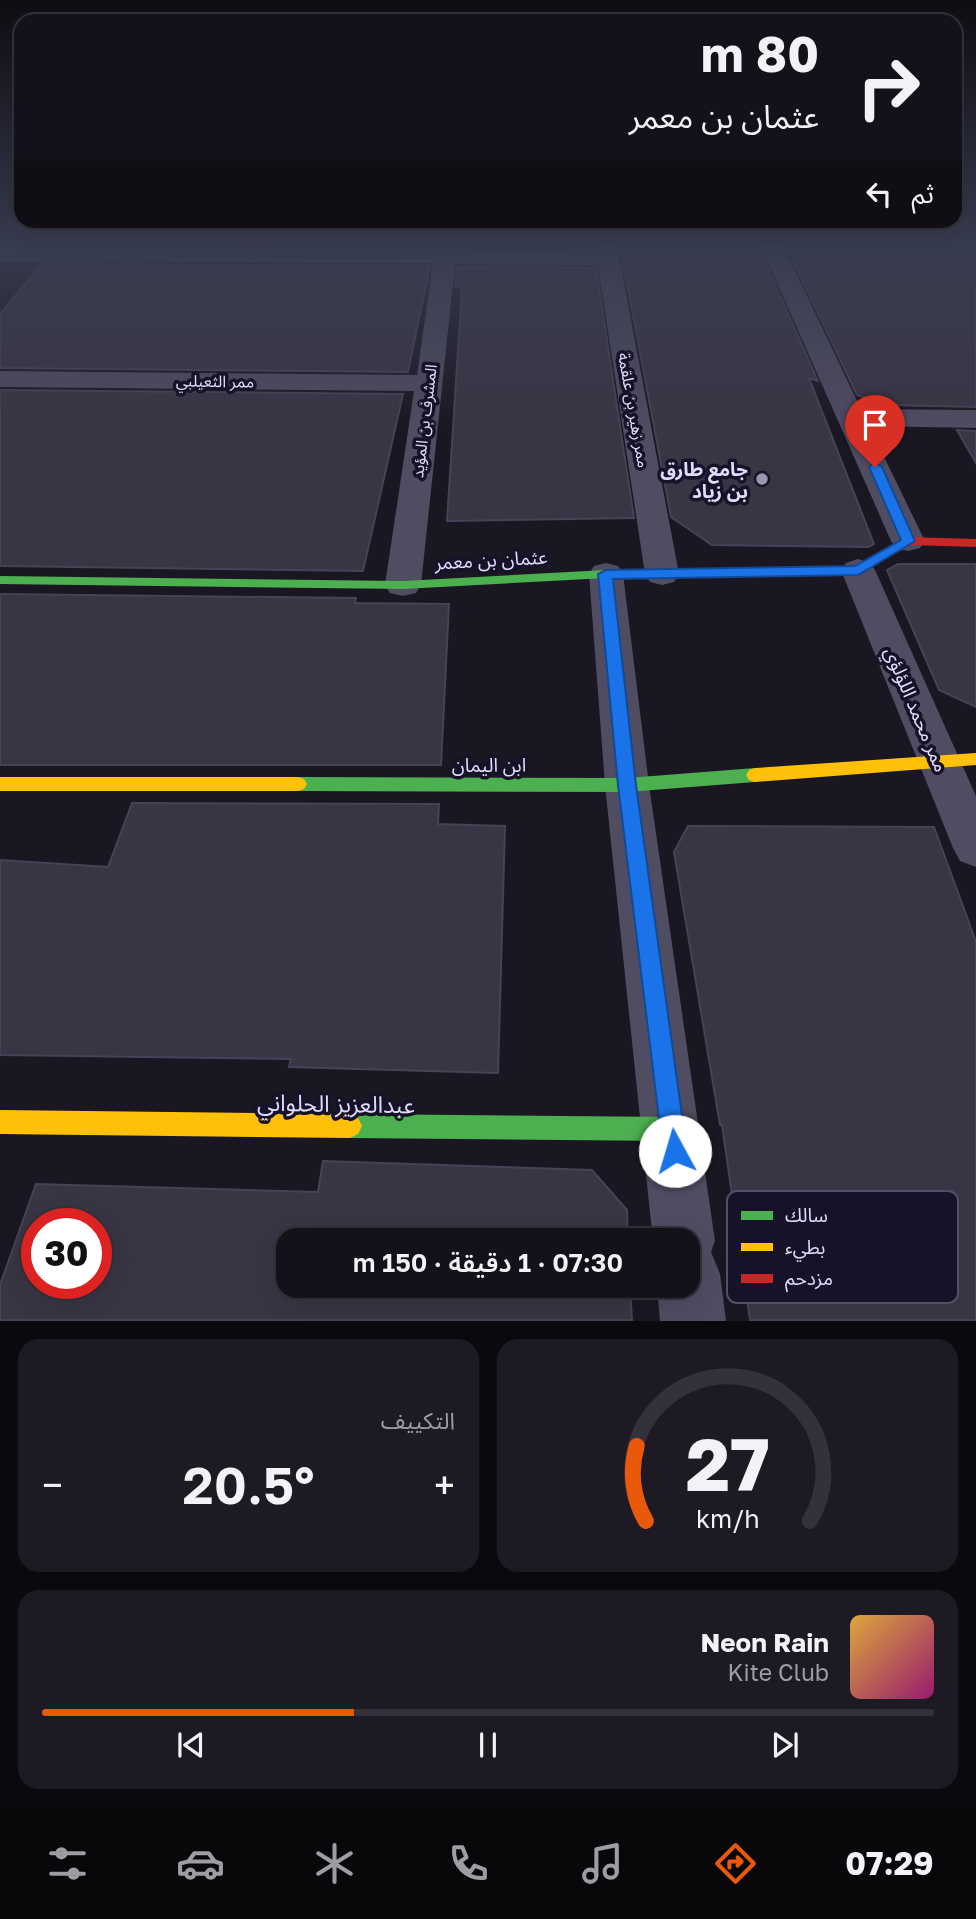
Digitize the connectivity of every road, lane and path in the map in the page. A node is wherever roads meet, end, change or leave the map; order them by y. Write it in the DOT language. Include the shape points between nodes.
graph roads {
  1 [pos="439,308"];
  2 [pos="617,308"];
  3 [pos="801,308"];
  4 [pos="0,379"];
  5 [pos="429,383"];
  6 [pos="853,417"];
  7 [pos="976,419"];
  8 [pos="908,541"];
  9 [pos="976,542"];
  10 [pos="858,570"];
  11 [pos="606,574"];
  12 [pos="662,574"];
  13 [pos="0,580"];
  14 [pos="403,585"];
  15 [pos="958,760"];
  16 [pos="0,784"];
  17 [pos="627,785"];
  18 [pos="976,848"];
  19 [pos="0,1122"];
  20 [pos="672,1129"];
  21 [pos="683,1228"];
  22 [pos="691,1298"];
  23 [pos="693,1321"];
  1 -- 5 [label="street, المشرف بن المؤيد"];
  2 -- 12 [label="street, ممر زهير بن علقمة"];
  3 -- 6 [label="street"];
  4 -- 5 [label="street, ممر الثعيلبي"];
  5 -- 14 [label="street, المشرف بن المؤيد"];
  6 -- 7 [label="street"];
  6 -- 8 [label="street"];
  8 -- 9 [label="street"];
  8 -- 10 [label="street, عثمان بن معمر"];
  10 -- 12 [label="street, عثمان بن معمر"];
  10 -- 15 [label="street, ممر محمد اللؤلؤي"];
  11 -- 12 [label="street, عثمان بن معمر"];
  11 -- 14 [label="street, عثمان بن معمر"];
  11 -- 17 [label="street"];
  13 -- 14 [label="street, عثمان بن معمر"];
  15 -- 17 [label="street, ابن اليمان"];
  15 -- 18 [label="street, ممر محمد اللؤلؤي"];
  16 -- 17 [label="street, ابن اليمان"];
  17 -- 20 [label="street"];
  19 -- 20 [label="street, عبدالعزيز الحلواني"];
  20 -- 21 [label="street"];
  22 -- 23 [label="street"];
}
